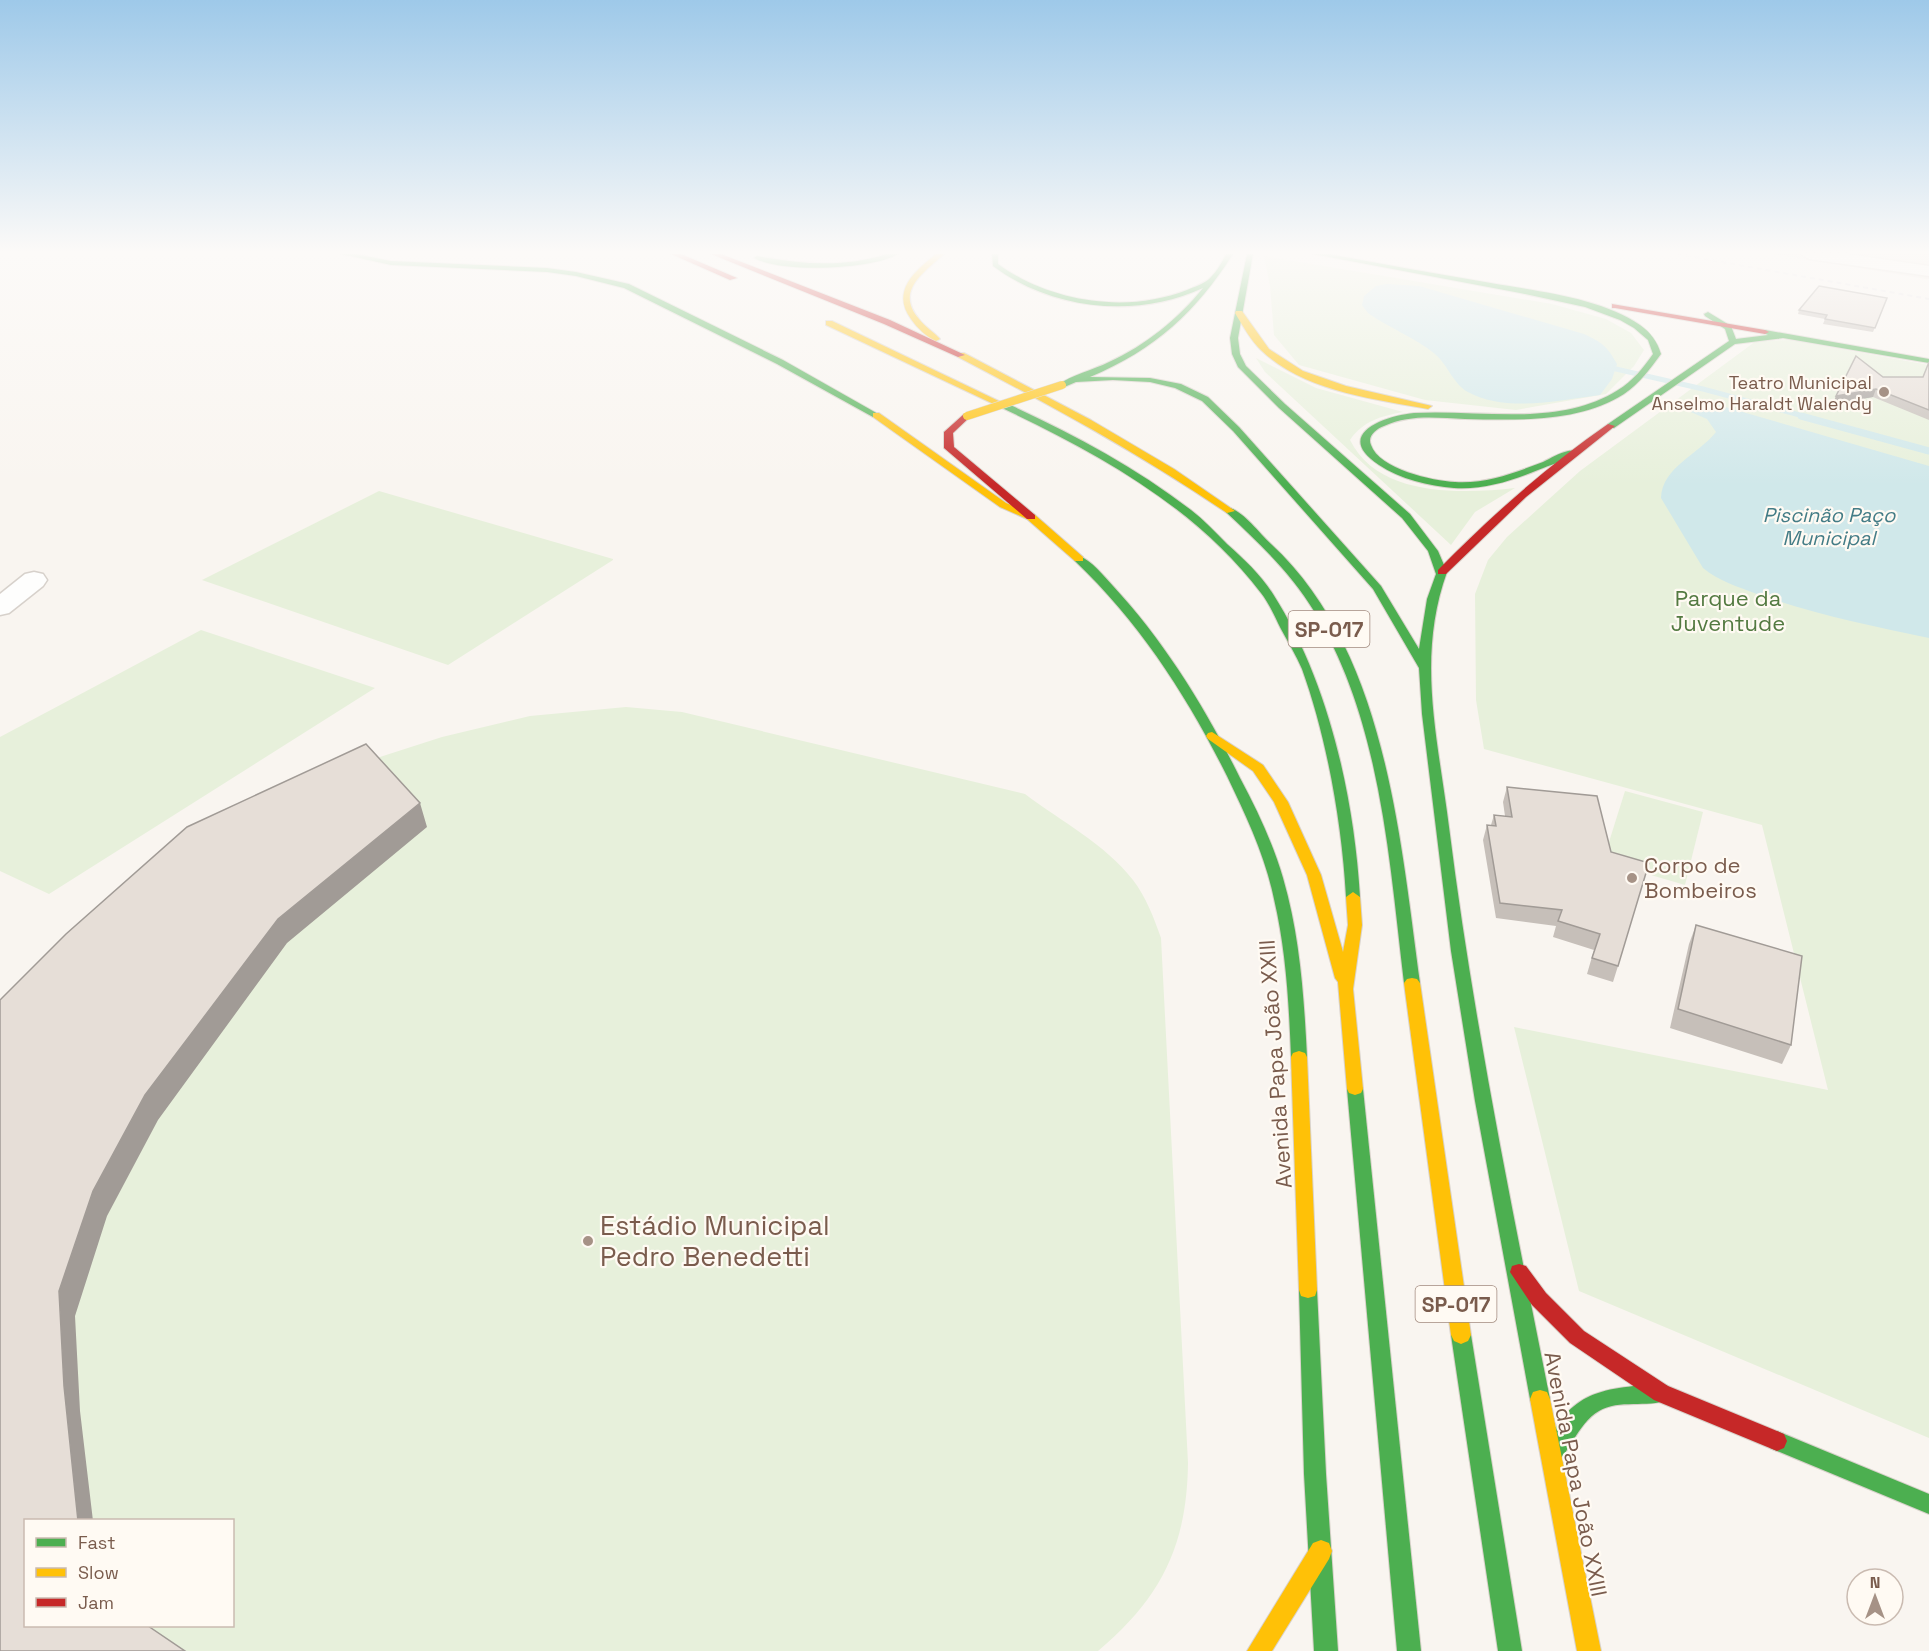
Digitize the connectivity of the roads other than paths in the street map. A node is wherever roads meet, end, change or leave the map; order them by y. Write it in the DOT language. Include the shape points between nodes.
graph roads {
  1 [pos="717,331"];
  2 [pos="847,331"];
  3 [pos="905,331"];
  4 [pos="928,331"];
  5 [pos="1169,331"];
  6 [pos="1236,331"];
  7 [pos="1252,331"];
  8 [pos="1643,331"];
  9 [pos="1729,331"];
  10 [pos="1763,331"];
  11 [pos="1802,331"];
  12 [pos="1785,335"];
  13 [pos="1733,342"];
  14 [pos="944,347"];
  15 [pos="1929,354"];
  16 [pos="1929,361"];
  17 [pos="1068,382"];
  18 [pos="1484,414"];
  19 [pos="1571,453"];
  20 [pos="1031,517"];
  21 [pos="1441,573"];
  22 [pos="34,580"];
  23 [pos="0,607"];
  24 [pos="1424,667"];
  25 [pos="1212,736"];
  26 [pos="1346,989"];
  27 [pos="1513,1263"];
  28 [pos="1661,1393"];
  29 [pos="1551,1456"];
  30 [pos="1929,1504"];
  31 [pos="1321,1551"];
  32 [pos="1259,1651"];
  33 [pos="1326,1651"];
  34 [pos="1409,1651"];
  35 [pos="1510,1651"];
  36 [pos="1589,1651"];
  1 -- 20 [label="main road, Avenida Papa João XXIII" via="884,419 1003,505"];
  2 -- 26 [label="main road, SP-017" via="1054,429 1133,473 1189,513 1244,565 1268,594 1307,668 1330,743 1351,860 1355,925"];
  3 -- 14 [label="main road, SP-017"];
  4 -- 14 [label="main road"];
  5 -- 17 [label="main road" via="1119,362"];
  6 -- 21 [label="main road" via="1234,345 1242,367 1406,516 1432,551"];
  7 -- 18 [label="main road" via="1267,352 1305,374 1400,400"];
  8 -- 18 [label="main road" via="1656,344 1658,355 1653,366 1630,388 1578,409"];
  9 -- 13 [label="main road"];
  10 -- 12 [label="main road"];
  11 -- 15 [label="main road"];
  12 -- 13 [label="main road, Avenida Papa João XXIII"];
  12 -- 16 [label="main road"];
  13 -- 19 [label="main road, Avenida Papa João XXIII"];
  14 -- 35 [label="main road, SP-017" via="1074,413 1222,504 1276,550 1303,585 1342,650 1375,743 1386,798 1450,1267"];
  17 -- 20 [label="main road, bridge" via="967,416 948,429 949,448"];
  17 -- 24 [label="main road" via="1150,380 1178,386 1205,399 1377,588"];
  18 -- 19 [label="main road" via="1396,418 1366,433 1362,440 1364,449 1374,460 1399,472 1433,482 1463,485 1510,479"];
  19 -- 21 [label="main road, Avenida Papa João XXIII" via="1488,523"];
  20 -- 25 [label="main road, Avenida Papa João XXIII" via="1095,573 1136,617 1173,669"];
  21 -- 24 [label="main road, Avenida Papa João XXIII" via="1429,615"];
  22 -- 23 [label="street"];
  24 -- 27 [label="main road, Avenida Papa João XXIII" via="1451,910"];
  25 -- 26 [label="main road" via="1258,768 1281,802 1314,874"];
  25 -- 31 [label="main road, Avenida Papa João XXIII" via="1249,807 1276,877 1290,941 1298,1011"];
  26 -- 34 [label="main road, SP-017"];
  27 -- 28 [label="main road" via="1539,1299 1577,1337"];
  27 -- 29 [label="main road, Avenida Papa João XXIII"];
  28 -- 29 [label="main road" via="1600,1400 1585,1406"];
  28 -- 30 [label="main road"];
  29 -- 36 [label="main road, Avenida Papa João XXIII"];
  31 -- 32 [label="main road"];
  31 -- 33 [label="main road, Avenida Papa João XXIII"];
}
